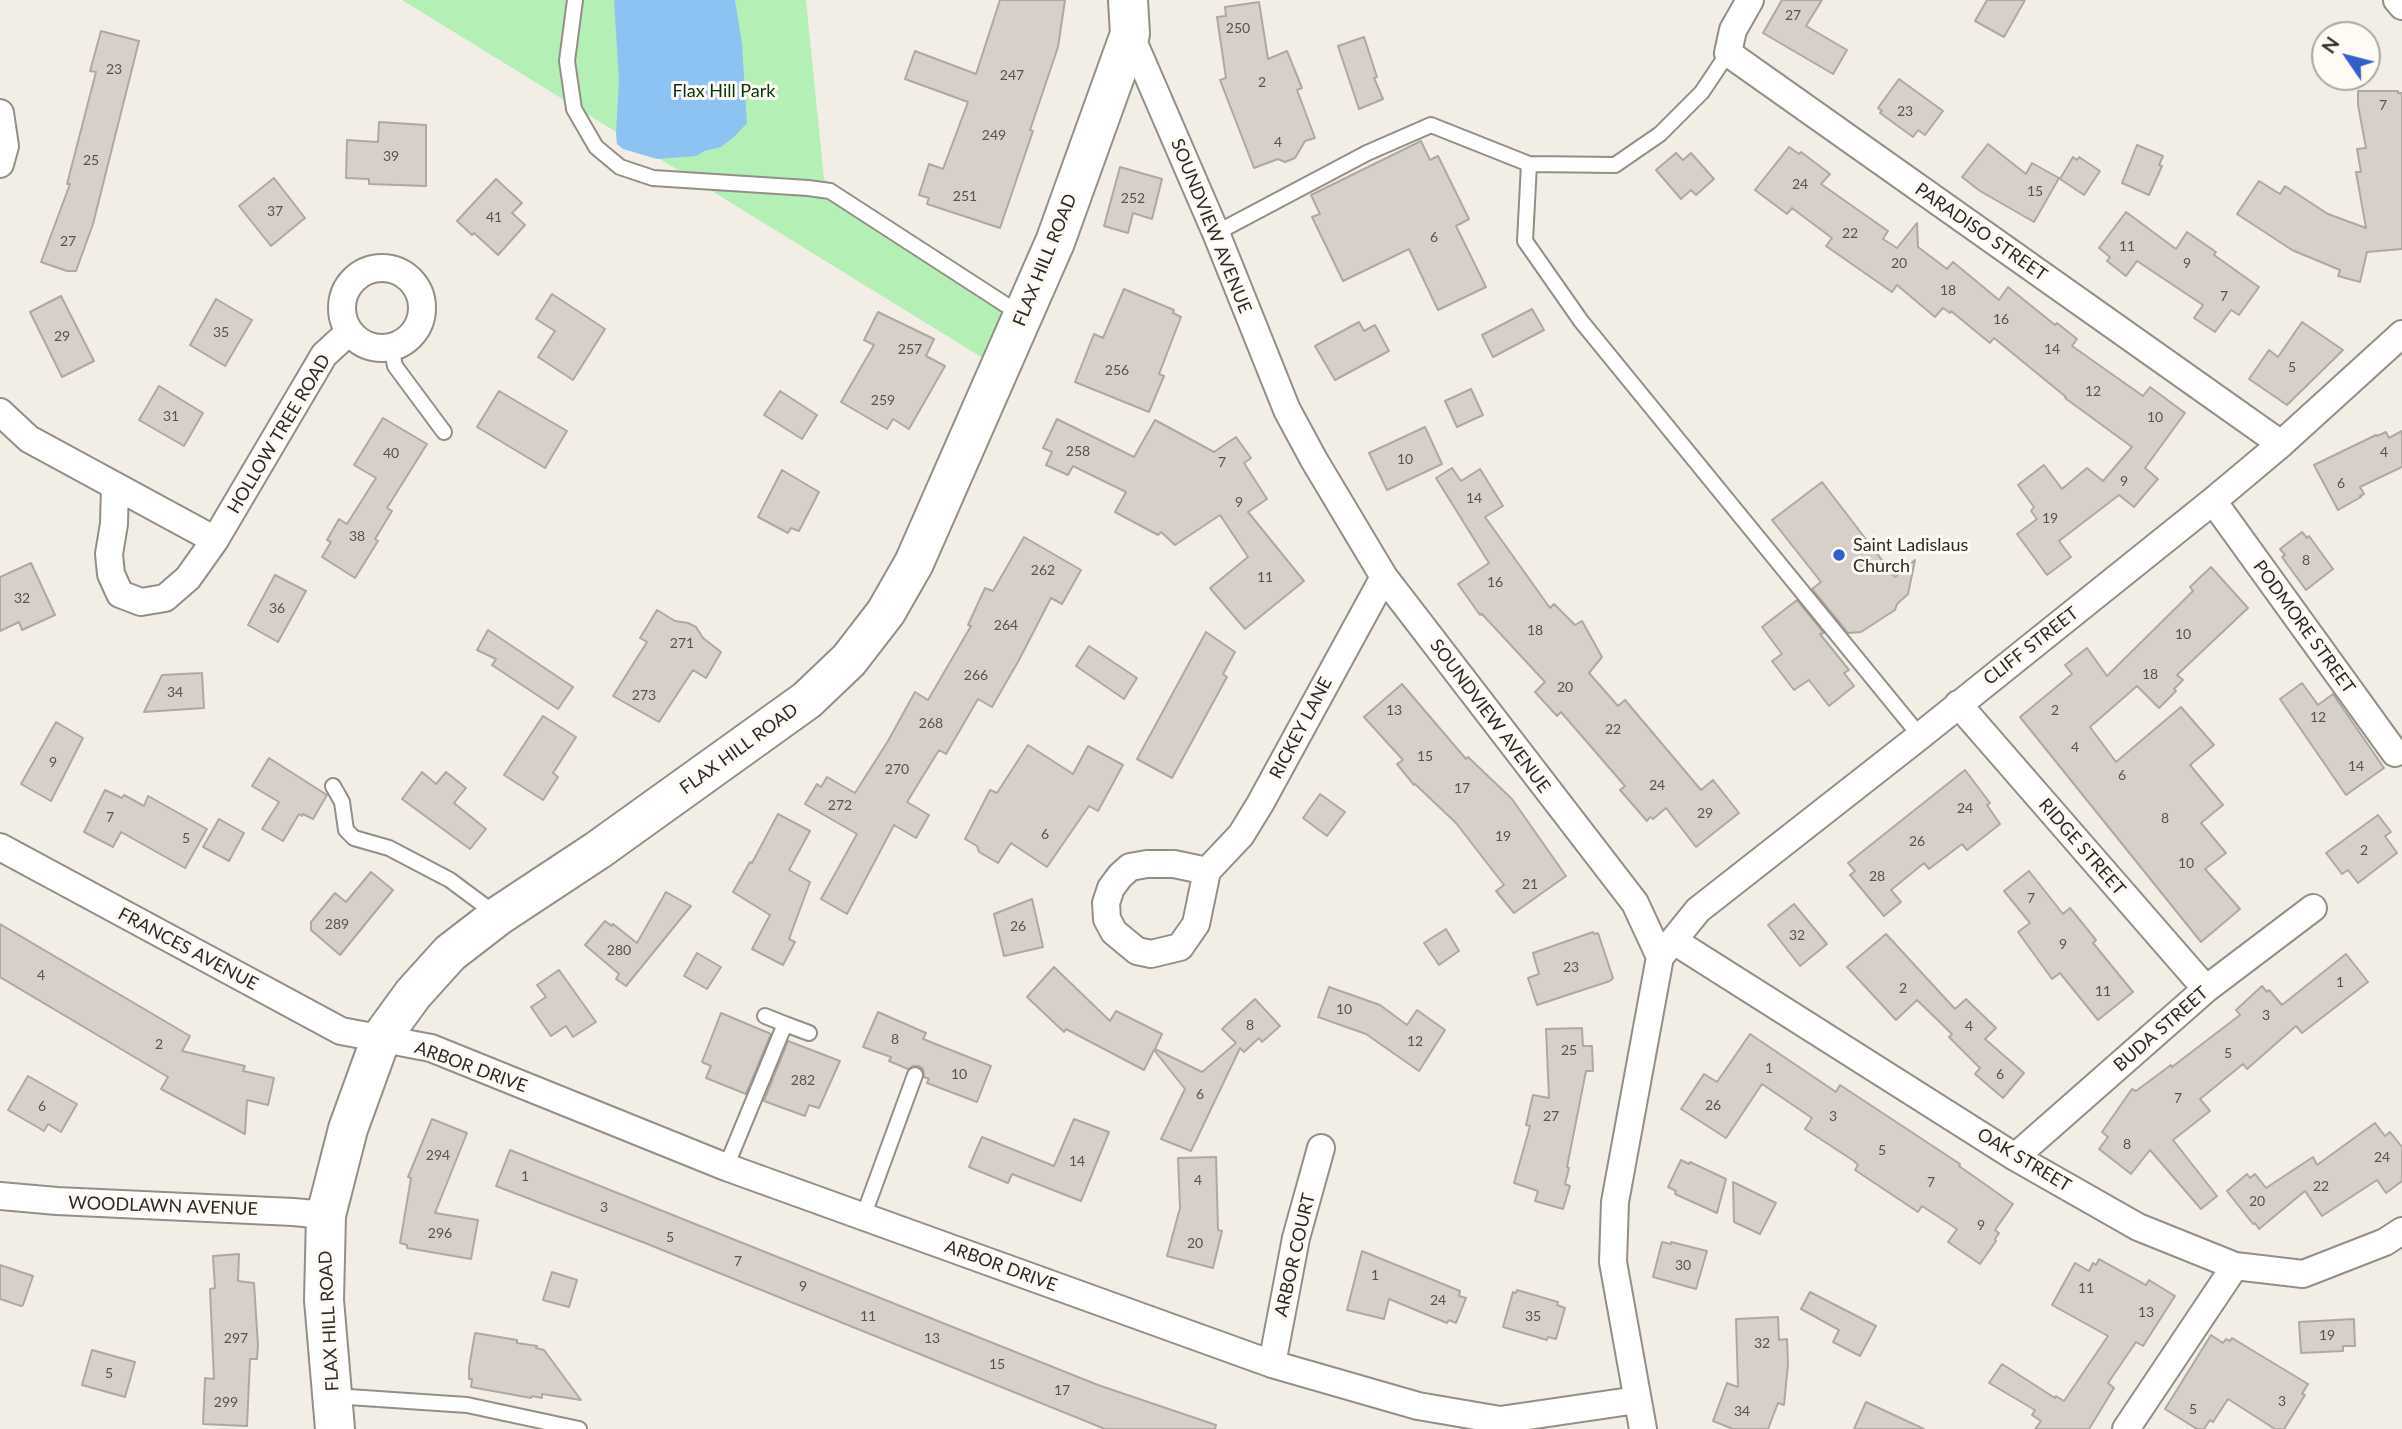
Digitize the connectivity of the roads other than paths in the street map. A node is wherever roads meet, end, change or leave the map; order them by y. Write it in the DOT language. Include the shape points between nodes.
graph roads {
  1 [pos="575,0"];
  2 [pos="1750,0"];
  3 [pos="2397,0"];
  4 [pos="2402,6"];
  5 [pos="1129,17"];
  6 [pos="1728,53"];
  7 [pos="0,113"];
  8 [pos="0,164"];
  9 [pos="1529,164"];
  10 [pos="1216,233"];
  11 [pos="1023,314"];
  12 [pos="349,332"];
  13 [pos="2402,334"];
  14 [pos="391,347"];
  15 [pos="0,412"];
  16 [pos="444,432"];
  17 [pos="2281,444"];
  18 [pos="115,486"];
  19 [pos="2213,501"];
  20 [pos="215,540"];
  21 [pos="1384,577"];
  22 [pos="1958,704"];
  23 [pos="1920,736"];
  24 [pos="2395,752"];
  25 [pos="333,786"];
  26 [pos="0,848"];
  27 [pos="1207,871"];
  28 [pos="2313,908"];
  29 [pos="498,916"];
  30 [pos="1667,949"];
  31 [pos="2206,989"];
  32 [pos="765,1016"];
  33 [pos="785,1024"];
  34 [pos="809,1033"];
  35 [pos="381,1038"];
  36 [pos="915,1075"];
  37 [pos="1321,1147"];
  38 [pos="2015,1157"];
  39 [pos="726,1167"];
  40 [pos="0,1196"];
  41 [pos="326,1215"];
  42 [pos="863,1217"];
  43 [pos="2402,1231"];
  44 [pos="2235,1266"];
  45 [pos="1272,1364"];
  46 [pos="1637,1400"];
  47 [pos="334,1413"];
  48 [pos="579,1429"];
  49 [pos="1643,1429"];
  50 [pos="2126,1429"];
  1 -- 11 [label="lane" via="567,61 574,109 596,146 620,167 653,178 830,191"];
  2 -- 6 [label="street" via="1733,30"];
  3 -- 4 [label="street"];
  5 -- 10 [label="street, SOUNDVIEW AVENUE"];
  5 -- 11 [label="main road, FLAX HILL ROAD" via="1055,242"];
  6 -- 9 [label="lane" via="1702,92 1660,134 1615,165"];
  6 -- 17 [label="street, PARADISO STREET"];
  7 -- 8 [label="street" via="5,146"];
  9 -- 10 [label="lane" via="1431,125 1367,153"];
  9 -- 23 [label="lane" via="1525,241 1581,321"];
  10 -- 21 [label="street, SOUNDVIEW AVENUE" via="1287,410"];
  11 -- 29 [label="main road, FLAX HILL ROAD" via="914,564 886,612 849,660 796,708"];
  12 -- 14 [label="street" via="368,346"];
  12 -- 14 [label="street" via="341,306 351,281 374,268 401,272 419,293 421,315 411,336"];
  12 -- 20 [label="street, HOLLOW TREE ROAD" via="324,355"];
  13 -- 17 [label="street, CLIFF STREET"];
  14 -- 16 [label="lane" via="395,366"];
  15 -- 18 [label="street" via="29,439"];
  17 -- 19 [label="street, CLIFF STREET"];
  18 -- 20 [label="street"];
  18 -- 20 [label="street, HOLLOW TREE ROAD" via="109,554 120,594 141,602 165,598 188,578"];
  19 -- 22 [label="street, CLIFF STREET"];
  19 -- 24 [label="street, PODMORE STREET"];
  21 -- 27 [label="street, RICKEY LANE" via="1260,804 1241,835"];
  21 -- 30 [label="street, SOUNDVIEW AVENUE"];
  22 -- 23 [label="street, CLIFF STREET"];
  22 -- 31 [label="street, RIDGE STREET"];
  23 -- 30 [label="street, CLIFF STREET" via="1699,910"];
  25 -- 29 [label="lane" via="342,802 346,830 354,838 389,848 450,880"];
  26 -- 35 [label="street, FRANCES AVENUE" via="341,1031"];
  28 -- 31 [label="street, BUDA STREET"];
  29 -- 35 [label="main road, FLAX HILL ROAD" via="450,953 412,994"];
  30 -- 38 [label="street, OAK STREET"];
  30 -- 46 [label="street" via="1615,1202 1613,1262"];
  31 -- 38 [label="street, BUDA STREET"];
  32 -- 33 [label="lane"];
  33 -- 34 [label="lane"];
  33 -- 39 [label="lane"];
  35 -- 39 [label="street, ARBOR DRIVE" via="431,1048"];
  35 -- 41 [label="main road, FLAX HILL ROAD" via="348,1129"];
  36 -- 42 [label="lane"];
  37 -- 45 [label="street, ARBOR COURT" via="1296,1238"];
  38 -- 44 [label="street, OAK STREET" via="2138,1227"];
  39 -- 42 [label="street, ARBOR DRIVE"];
  40 -- 41 [label="street, WOODLAWN AVENUE"];
  41 -- 47 [label="main road, FLAX HILL ROAD" via="324,1300"];
  42 -- 45 [label="street, ARBOR DRIVE"];
  43 -- 44 [label="street, OAK STREET" via="2303,1274"];
  44 -- 50 [label="street"];
  45 -- 46 [label="street, ARBOR DRIVE" via="1418,1406 1500,1420"];
  46 -- 49 [label="street"];
  47 -- 48 [label="lane" via="467,1405"];
}
